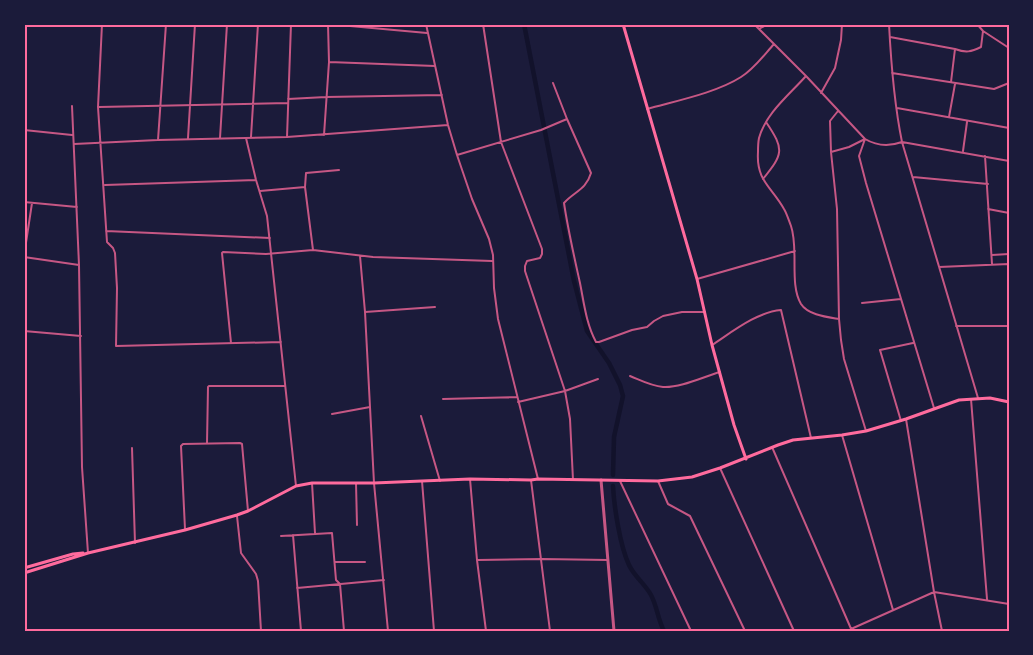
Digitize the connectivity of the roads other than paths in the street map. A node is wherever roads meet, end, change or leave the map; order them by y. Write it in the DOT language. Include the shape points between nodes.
graph roads {
  1 [pos="102,24"];
  2 [pos="166,24"];
  3 [pos="195,24"];
  4 [pos="227,24"];
  5 [pos="258,24"];
  6 [pos="291,24"];
  7 [pos="328,24"];
  8 [pos="426,24"];
  9 [pos="483,24"];
  10 [pos="623,24"];
  11 [pos="754,24"];
  12 [pos="768,24"];
  13 [pos="842,24"];
  14 [pos="889,24"];
  15 [pos="977,24"];
  16 [pos="759,29"];
  17 [pos="983,31"];
  18 [pos="428,33"];
  19 [pos="890,38"];
  20 [pos="774,44"];
  21 [pos="1009,48"];
  22 [pos="956,49"];
  23 [pos="329,62"];
  24 [pos="435,66"];
  25 [pos="892,73"];
  26 [pos="806,76"];
  27 [pos="951,82"];
  28 [pos="553,83"];
  29 [pos="1009,83"];
  30 [pos="955,84"];
  31 [pos="821,93"];
  32 [pos="442,95"];
  33 [pos="326,97"];
  34 [pos="288,101"];
  35 [pos="222,104"];
  36 [pos="253,104"];
  37 [pos="190,105"];
  38 [pos="72,106"];
  39 [pos="160,106"];
  40 [pos="98,107"];
  41 [pos="897,108"];
  42 [pos="647,109"];
  43 [pos="838,111"];
  44 [pos="949,117"];
  45 [pos="567,118"];
  46 [pos="968,121"];
  47 [pos="766,122"];
  48 [pos="448,125"];
  49 [pos="1009,128"];
  50 [pos="24,130"];
  51 [pos="73,135"];
  52 [pos="324,135"];
  53 [pos="251,137"];
  54 [pos="287,137"];
  55 [pos="246,138"];
  56 [pos="188,139"];
  57 [pos="220,139"];
  58 [pos="865,139"];
  59 [pos="158,140"];
  60 [pos="902,141"];
  61 [pos="99,142"];
  62 [pos="501,142"];
  63 [pos="74,144"];
  64 [pos="831,152"];
  65 [pos="963,152"];
  66 [pos="457,155"];
  67 [pos="985,156"];
  68 [pos="1009,161"];
  69 [pos="339,170"];
  70 [pos="912,177"];
  71 [pos="256,180"];
  72 [pos="763,180"];
  73 [pos="988,184"];
  74 [pos="104,185"];
  75 [pos="305,187"];
  76 [pos="259,191"];
  77 [pos="24,202"];
  78 [pos="32,203"];
  79 [pos="77,207"];
  80 [pos="988,209"];
  81 [pos="1009,213"];
  82 [pos="106,231"];
  83 [pos="270,238"];
  84 [pos="313,250"];
  85 [pos="795,251"];
  86 [pos="272,254"];
  87 [pos="1009,254"];
  88 [pos="992,255"];
  89 [pos="24,256"];
  90 [pos="360,256"];
  91 [pos="492,261"];
  92 [pos="992,264"];
  93 [pos="1009,264"];
  94 [pos="79,265"];
  95 [pos="939,267"];
  96 [pos="697,279"];
  97 [pos="901,299"];
  98 [pos="862,303"];
  99 [pos="435,307"];
  100 [pos="1009,308"];
  101 [pos="364,312"];
  102 [pos="705,312"];
  103 [pos="839,319"];
  104 [pos="956,326"];
  105 [pos="1009,326"];
  106 [pos="24,332"];
  107 [pos="81,336"];
  108 [pos="281,342"];
  109 [pos="914,342"];
  110 [pos="231,343"];
  111 [pos="712,345"];
  112 [pos="720,372"];
  113 [pos="630,376"];
  114 [pos="598,380"];
  115 [pos="285,386"];
  116 [pos="565,391"];
  117 [pos="517,397"];
  118 [pos="971,398"];
  119 [pos="978,398"];
  120 [pos="442,399"];
  121 [pos="518,402"];
  122 [pos="1009,402"];
  123 [pos="370,407"];
  124 [pos="934,408"];
  125 [pos="332,414"];
  126 [pos="421,416"];
  127 [pos="906,419"];
  128 [pos="901,420"];
  129 [pos="866,431"];
  130 [pos="842,435"];
  131 [pos="811,438"];
  132 [pos="207,443"];
  133 [pos="772,447"];
  134 [pos="132,448"];
  135 [pos="746,459"];
  136 [pos="720,468"];
  137 [pos="470,479"];
  138 [pos="538,479"];
  139 [pos="531,480"];
  140 [pos="573,480"];
  141 [pos="601,480"];
  142 [pos="422,481"];
  143 [pos="440,481"];
  144 [pos="620,481"];
  145 [pos="658,481"];
  146 [pos="312,483"];
  147 [pos="356,483"];
  148 [pos="374,483"];
  149 [pos="296,486"];
  150 [pos="248,511"];
  151 [pos="237,515"];
  152 [pos="357,525"];
  153 [pos="185,530"];
  154 [pos="315,533"];
  155 [pos="293,535"];
  156 [pos="281,536"];
  157 [pos="135,543"];
  158 [pos="88,553"];
  159 [pos="542,559"];
  160 [pos="477,560"];
  161 [pos="608,560"];
  162 [pos="335,562"];
  163 [pos="364,562"];
  164 [pos="24,568"];
  165 [pos="24,573"];
  166 [pos="384,580"];
  167 [pos="340,584"];
  168 [pos="297,588"];
  169 [pos="934,592"];
  170 [pos="987,600"];
  171 [pos="1009,604"];
  172 [pos="893,610"];
  173 [pos="851,630"];
  174 [pos="261,631"];
  175 [pos="301,631"];
  176 [pos="344,631"];
  177 [pos="388,631"];
  178 [pos="434,631"];
  179 [pos="486,631"];
  180 [pos="549,631"];
  181 [pos="614,631"];
  182 [pos="691,631"];
  183 [pos="745,631"];
  184 [pos="794,631"];
  185 [pos="942,631"];
  1 -- 40 [label="street"];
  2 -- 39 [label="street"];
  3 -- 37 [label="street"];
  4 -- 35 [label="street"];
  5 -- 36 [label="street"];
  6 -- 34 [label="street"];
  7 -- 18 [label="street"];
  7 -- 23 [label="street"];
  8 -- 18 [label="street"];
  9 -- 62 [label="street"];
  10 -- 42 [label="main road"];
  11 -- 16 [label="street"];
  12 -- 16 [label="street"];
  13 -- 31 [label="street" via="835,68"];
  14 -- 19 [label="street"];
  15 -- 17 [label="street"];
  16 -- 20 [label="street"];
  17 -- 21 [label="street"];
  17 -- 22 [label="street" via="981,47 965,53"];
  18 -- 24 [label="street"];
  19 -- 22 [label="street"];
  19 -- 25 [label="street"];
  20 -- 26 [label="street"];
  20 -- 42 [label="street" via="742,77 714,90"];
  22 -- 27 [label="street"];
  23 -- 24 [label="street"];
  23 -- 33 [label="street"];
  24 -- 32 [label="street"];
  25 -- 27 [label="street"];
  25 -- 41 [label="street"];
  26 -- 31 [label="street"];
  26 -- 47 [label="street"];
  27 -- 30 [label="street"];
  28 -- 45 [label="street"];
  29 -- 30 [label="street" via="994,89"];
  30 -- 44 [label="street"];
  31 -- 43 [label="street"];
  32 -- 33 [label="street"];
  32 -- 48 [label="street"];
  33 -- 34 [label="street"];
  33 -- 52 [label="street"];
  34 -- 36 [label="street"];
  34 -- 54 [label="street"];
  35 -- 36 [label="street"];
  35 -- 37 [label="street"];
  35 -- 57 [label="street"];
  36 -- 53 [label="street"];
  37 -- 39 [label="street"];
  37 -- 56 [label="street"];
  38 -- 51 [label="street"];
  39 -- 40 [label="street"];
  39 -- 59 [label="street"];
  40 -- 61 [label="street"];
  41 -- 44 [label="street"];
  41 -- 60 [label="street"];
  42 -- 96 [label="main road"];
  43 -- 58 [label="street"];
  43 -- 64 [label="street" via="830,121"];
  44 -- 46 [label="street"];
  45 -- 62 [label="street"];
  45 -- 102 [label="street" via="591,173 583,188 564,203 589,326 596,342 647,327 663,316"];
  46 -- 49 [label="street"];
  46 -- 65 [label="street"];
  47 -- 72 [label="street" via="759,140"];
  47 -- 72 [label="street" via="780,152"];
  48 -- 52 [label="street"];
  48 -- 66 [label="street"];
  50 -- 51 [label="street"];
  51 -- 63 [label="street"];
  52 -- 54 [label="street"];
  53 -- 54 [label="street"];
  53 -- 55 [label="street"];
  55 -- 57 [label="street"];
  55 -- 71 [label="street"];
  56 -- 57 [label="street"];
  56 -- 59 [label="street"];
  58 -- 60 [label="street" via="878,146"];
  58 -- 64 [label="street"];
  58 -- 97 [label="street" via="860,156 866,183"];
  59 -- 61 [label="street"];
  60 -- 65 [label="street"];
  60 -- 70 [label="street"];
  61 -- 63 [label="street"];
  61 -- 74 [label="street"];
  62 -- 66 [label="street"];
  62 -- 116 [label="street" via="542,249 540,258 527,261 525,271"];
  63 -- 79 [label="street"];
  64 -- 103 [label="street" via="837,209"];
  65 -- 67 [label="street"];
  66 -- 91 [label="street" via="489,239"];
  67 -- 68 [label="street"];
  67 -- 73 [label="street"];
  69 -- 75 [label="street" via="306,173"];
  70 -- 73 [label="street"];
  70 -- 95 [label="street"];
  71 -- 74 [label="street"];
  71 -- 76 [label="street"];
  72 -- 85 [label="street" via="784,209"];
  73 -- 80 [label="street"];
  74 -- 82 [label="street"];
  75 -- 76 [label="street"];
  75 -- 84 [label="street"];
  76 -- 83 [label="street"];
  77 -- 78 [label="street"];
  78 -- 79 [label="street"];
  78 -- 89 [label="street"];
  79 -- 94 [label="street"];
  80 -- 81 [label="street"];
  80 -- 88 [label="street"];
  82 -- 83 [label="street"];
  82 -- 110 [label="street" via="107,242 115,253 116,346"];
  83 -- 86 [label="street"];
  84 -- 86 [label="street"];
  84 -- 90 [label="street"];
  85 -- 96 [label="street"];
  85 -- 103 [label="street" via="800,302 810,311"];
  86 -- 108 [label="street"];
  86 -- 110 [label="street" via="222,252"];
  87 -- 88 [label="street"];
  88 -- 92 [label="street"];
  89 -- 94 [label="street"];
  90 -- 91 [label="street"];
  90 -- 101 [label="street"];
  91 -- 117 [label="street" via="498,319"];
  92 -- 93 [label="street"];
  92 -- 95 [label="street"];
  93 -- 100 [label="street"];
  94 -- 107 [label="street"];
  95 -- 104 [label="street"];
  96 -- 102 [label="main road"];
  97 -- 98 [label="street"];
  97 -- 109 [label="street"];
  99 -- 101 [label="street"];
  101 -- 123 [label="street"];
  102 -- 111 [label="main road"];
  103 -- 129 [label="street" via="844,359"];
  104 -- 105 [label="street"];
  104 -- 119 [label="street"];
  106 -- 107 [label="street"];
  107 -- 158 [label="street" via="82,467"];
  108 -- 110 [label="street"];
  108 -- 115 [label="street"];
  109 -- 124 [label="street"];
  109 -- 128 [label="street" via="879,350"];
  111 -- 112 [label="main road"];
  111 -- 131 [label="street" via="766,313 781,310"];
  112 -- 113 [label="street" via="666,387"];
  112 -- 135 [label="main road"];
  114 -- 116 [label="street"];
  115 -- 132 [label="street" via="209,386"];
  115 -- 149 [label="street"];
  116 -- 121 [label="street"];
  116 -- 140 [label="street"];
  117 -- 120 [label="street"];
  117 -- 121 [label="street"];
  118 -- 119 [label="main road"];
  118 -- 124 [label="main road"];
  118 -- 170 [label="street"];
  119 -- 122 [label="main road"];
  121 -- 138 [label="street"];
  123 -- 125 [label="street"];
  123 -- 148 [label="street"];
  124 -- 127 [label="main road"];
  126 -- 143 [label="street"];
  127 -- 128 [label="main road"];
  127 -- 169 [label="street"];
  128 -- 129 [label="main road"];
  129 -- 130 [label="main road"];
  130 -- 131 [label="main road"];
  130 -- 172 [label="street"];
  131 -- 133 [label="main road"];
  132 -- 150 [label="street" via="242,444"];
  132 -- 153 [label="street" via="181,446"];
  133 -- 135 [label="main road"];
  133 -- 173 [label="street"];
  134 -- 157 [label="street"];
  135 -- 136 [label="main road"];
  136 -- 145 [label="main road" via="692,477"];
  136 -- 184 [label="street"];
  137 -- 139 [label="main road"];
  137 -- 143 [label="main road"];
  137 -- 160 [label="street"];
  138 -- 139 [label="main road"];
  138 -- 140 [label="main road"];
  139 -- 159 [label="street"];
  140 -- 141 [label="main road"];
  141 -- 144 [label="main road"];
  141 -- 161 [label="street"];
  142 -- 143 [label="main road"];
  142 -- 148 [label="main road"];
  142 -- 178 [label="street"];
  144 -- 145 [label="main road"];
  144 -- 182 [label="street"];
  145 -- 183 [label="street" via="668,504 690,516"];
  146 -- 147 [label="main road"];
  146 -- 149 [label="main road"];
  146 -- 154 [label="street"];
  147 -- 148 [label="main road"];
  147 -- 152 [label="street"];
  148 -- 166 [label="street"];
  149 -- 150 [label="main road"];
  150 -- 151 [label="main road"];
  151 -- 153 [label="main road"];
  151 -- 174 [label="street" via="241,553 258,581"];
  153 -- 157 [label="main road"];
  154 -- 155 [label="street"];
  154 -- 162 [label="street" via="332,533"];
  155 -- 156 [label="street"];
  155 -- 168 [label="street"];
  157 -- 158 [label="main road"];
  158 -- 164 [label="main road"];
  158 -- 165 [label="main road"];
  159 -- 160 [label="street"];
  159 -- 161 [label="street"];
  159 -- 180 [label="street"];
  160 -- 179 [label="street"];
  161 -- 181 [label="street"];
  162 -- 163 [label="street"];
  162 -- 167 [label="street" via="336,580"];
  166 -- 167 [label="street"];
  166 -- 177 [label="street"];
  167 -- 168 [label="street"];
  167 -- 176 [label="street"];
  168 -- 175 [label="street"];
  169 -- 170 [label="street"];
  169 -- 172 [label="street"];
  169 -- 185 [label="street"];
  170 -- 171 [label="street"];
  172 -- 173 [label="street"];
}
